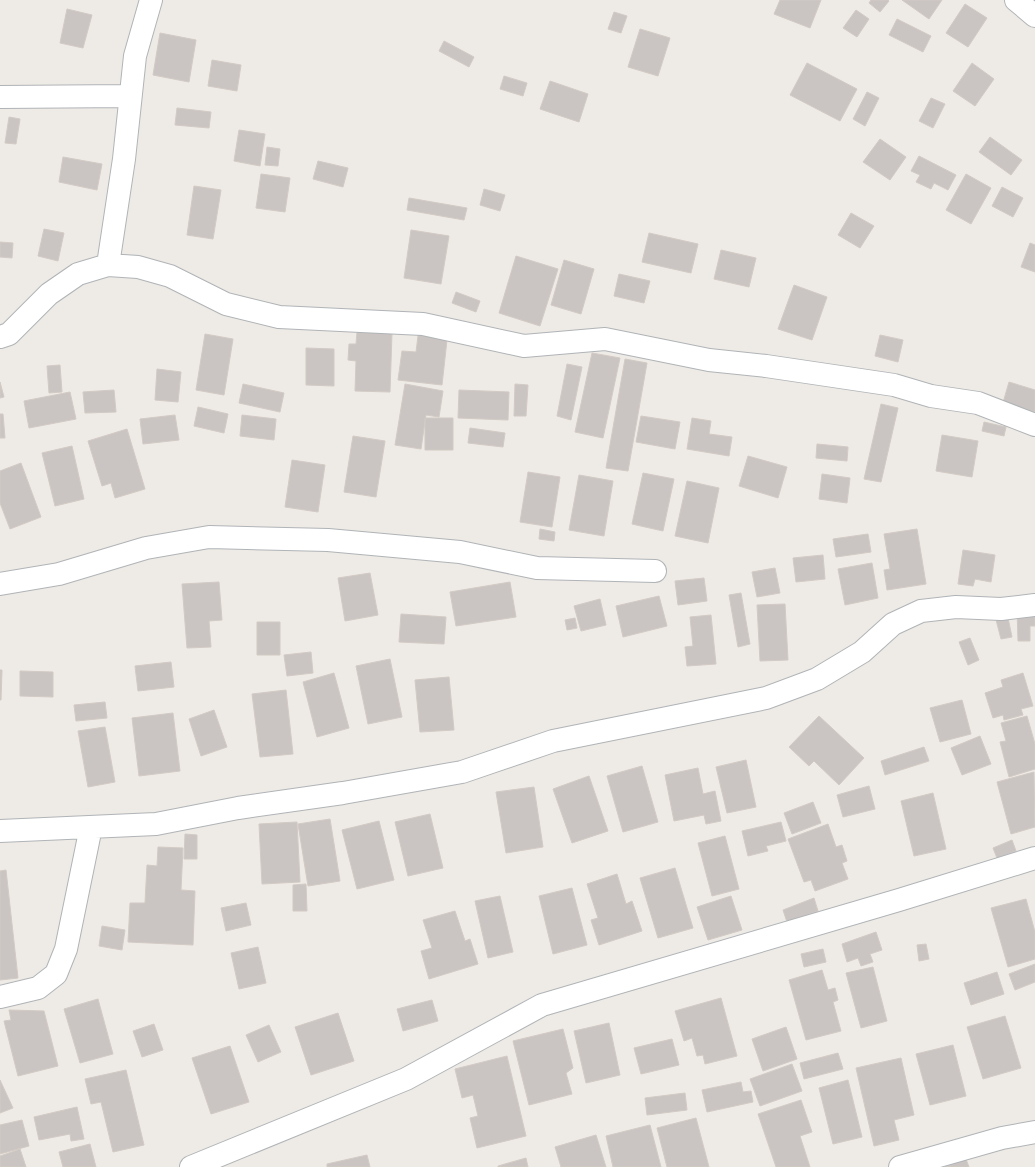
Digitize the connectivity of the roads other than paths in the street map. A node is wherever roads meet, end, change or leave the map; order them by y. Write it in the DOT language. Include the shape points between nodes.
graph roads {
  1 [pos="151,0"];
  2 [pos="1016,0"];
  3 [pos="1035,16"];
  4 [pos="129,96"];
  5 [pos="0,97"];
  6 [pos="108,265"];
  7 [pos="0,337"];
  8 [pos="1035,425"];
  9 [pos="655,571"];
  10 [pos="0,584"];
  11 [pos="1035,606"];
  12 [pos="91,827"];
  13 [pos="0,830"];
  14 [pos="1035,858"];
  15 [pos="0,997"];
  16 [pos="1035,1132"];
  17 [pos="191,1167"];
  18 [pos="900,1167"];
  1 -- 4 [label="street" via="135,56"];
  2 -- 3 [label="street"];
  4 -- 5 [label="street"];
  4 -- 6 [label="street" via="124,159"];
  6 -- 7 [label="street" via="78,274 49,294 9,334"];
  6 -- 8 [label="street" via="138,267 170,276 226,304 279,317 423,324 524,346 605,339 708,360 766,366 894,386 931,396 978,403"];
  9 -- 10 [label="street" via="537,568 460,552 328,540 209,537 146,548 59,574"];
  11 -- 12 [label="street" via="1001,610 956,607 921,611 893,624 862,652 817,678 766,698 554,741 462,772 238,808 156,824"];
  12 -- 13 [label="street"];
  12 -- 15 [label="street" via="66,949 56,974 38,988"];
  14 -- 17 [label="street" via="542,1005 406,1079"];
  16 -- 18 [label="street" via="1002,1138"];
}
